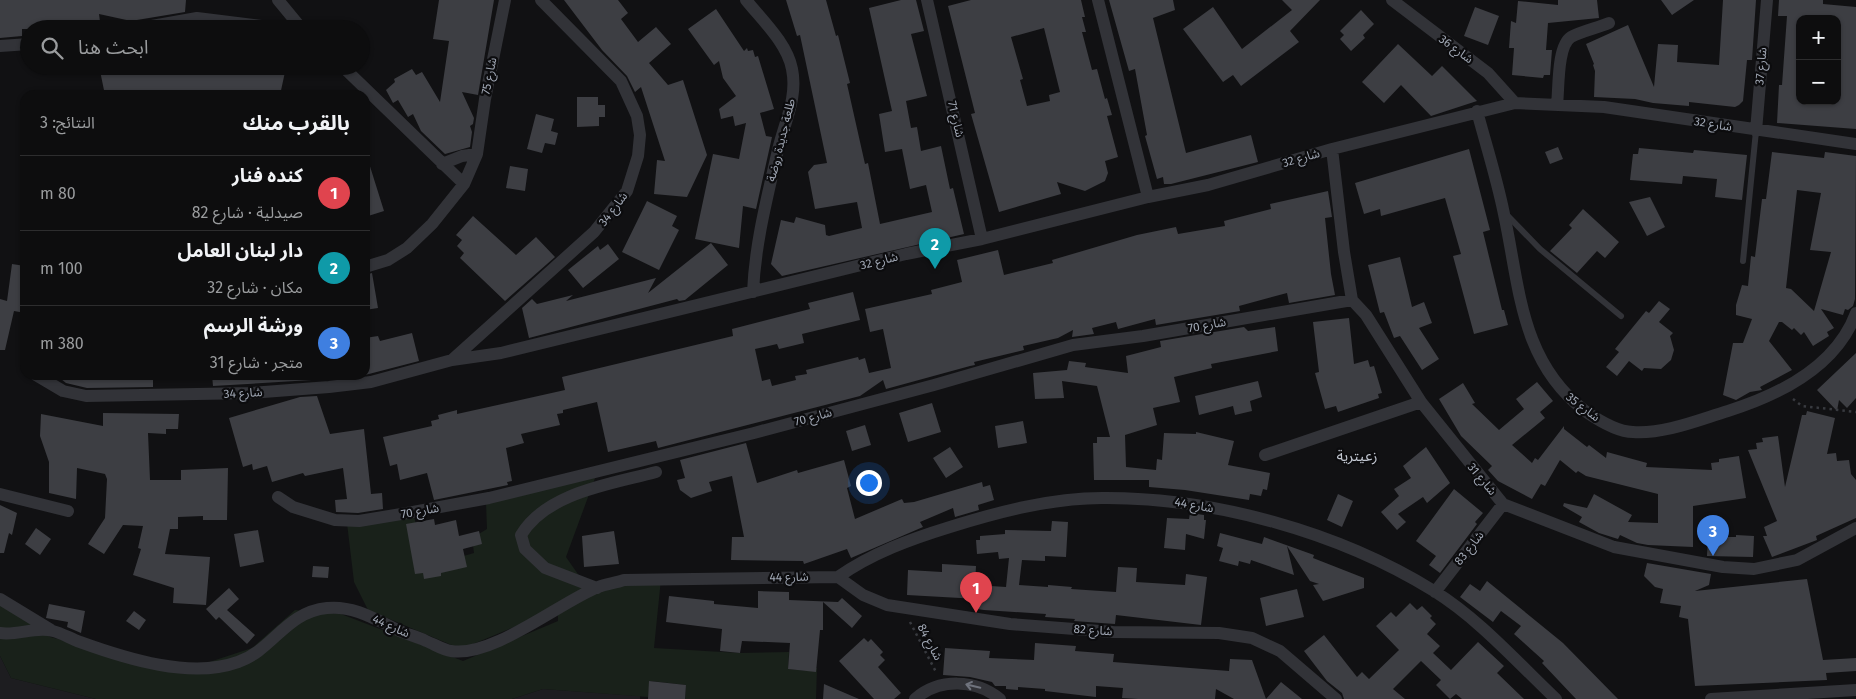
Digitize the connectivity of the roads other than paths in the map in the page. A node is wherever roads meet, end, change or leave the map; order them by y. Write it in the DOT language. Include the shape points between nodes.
graph roads {
  1 [pos="278,0"];
  2 [pos="505,0"];
  3 [pos="541,0"];
  4 [pos="746,0"];
  5 [pos="927,0"];
  6 [pos="1098,0"];
  7 [pos="1392,0"];
  8 [pos="1767,0"];
  9 [pos="186,20"];
  10 [pos="213,20"];
  11 [pos="295,20"];
  12 [pos="1609,23"];
  13 [pos="20,45"];
  14 [pos="0,46"];
  15 [pos="351,75"];
  16 [pos="366,90"];
  17 [pos="370,93"];
  18 [pos="1515,103"];
  19 [pos="1557,105"];
  20 [pos="1477,111"];
  21 [pos="1756,131"];
  22 [pos="1856,144"];
  23 [pos="1332,149"];
  24 [pos="477,154"];
  25 [pos="442,164"];
  26 [pos="464,184"];
  27 [pos="1148,197"];
  28 [pos="1504,212"];
  29 [pos="982,239"];
  30 [pos="1743,261"];
  31 [pos="370,265"];
  32 [pos="753,292"];
  33 [pos="1352,300"];
  34 [pos="1856,314"];
  35 [pos="1622,316"];
  36 [pos="452,360"];
  37 [pos="45,380"];
  38 [pos="1421,402"];
  39 [pos="1265,455"];
  40 [pos="656,472"];
  41 [pos="0,494"];
  42 [pos="278,497"];
  43 [pos="1503,504"];
  44 [pos="68,511"];
  45 [pos="1856,528"];
  46 [pos="838,577"];
  47 [pos="597,588"];
  48 [pos="1435,592"];
  49 [pos="0,599"];
  50 [pos="52,630"];
  51 [pos="0,632"];
  52 [pos="1856,690"];
  53 [pos="915,699"];
  54 [pos="1000,699"];
  55 [pos="1336,699"];
  56 [pos="1556,699"];
  57 [pos="1711,699"];
  1 -- 11 [label="street"];
  2 -- 24 [label="street, شارع 75"];
  3 -- 36 [label="street, شارع 34" via="620,81 637,116 640,135 636,164 627,191 594,232"];
  4 -- 32 [label="street, طلعة جديدة روضة" via="785,52 792,68 793,83 792,106 778,148 756,250"];
  5 -- 29 [label="street, شارع 71"];
  6 -- 27 [label="street"];
  7 -- 18 [label="street, شارع 36" via="1488,73"];
  8 -- 21 [label="street, شارع 37"];
  9 -- 10 [label="street"];
  12 -- 19 [label="street" via="1571,37 1564,44"];
  13 -- 14 [label="street"];
  15 -- 16 [label="street"];
  17 -- 25 [label="street"];
  18 -- 19 [label="street, شارع 32"];
  18 -- 20 [label="street, شارع 32"];
  19 -- 21 [label="street, شارع 32" via="1604,107"];
  20 -- 23 [label="street, شارع 32"];
  20 -- 28 [label="street, شارع 35"];
  21 -- 22 [label="street, شارع 32"];
  21 -- 30 [label="lane"];
  23 -- 27 [label="street, شارع 32" via="1208,185"];
  23 -- 33 [label="street"];
  24 -- 25 [label="street"];
  24 -- 26 [label="street, شارع 75"];
  25 -- 26 [label="street"];
  26 -- 31 [label="street, شارع 75" via="432,224 407,248 388,260"];
  27 -- 29 [label="street, شارع 32"];
  28 -- 34 [label="street, شارع 35" via="1526,323 1540,360 1567,397 1598,420 1631,432 1681,426 1761,401 1782,391 1824,360 1841,342"];
  28 -- 35 [label="lane" via="1540,249"];
  29 -- 32 [label="street, شارع 32" via="906,254"];
  32 -- 36 [label="street, شارع 34" via="501,353"];
  33 -- 38 [label="street, شارع 31" via="1366,315"];
  33 -- 42 [label="street, شارع 70" via="1073,345 754,432 489,498 413,512 359,521 335,520 293,507"];
  36 -- 37 [label="street, شارع 34" via="371,382 252,393 86,396 64,391"];
  38 -- 39 [label="street"];
  38 -- 43 [label="street, شارع 31"];
  40 -- 47 [label="street" via="562,500 545,511 521,535 525,549 545,568"];
  41 -- 44 [label="street"];
  43 -- 45 [label="street, شارع 31" via="1614,547 1722,567 1754,569 1797,560"];
  43 -- 48 [label="street, شارع 83"];
  46 -- 47 [label="street, شارع 44" via="644,578"];
  46 -- 48 [label="street, شارع 44" via="858,563 888,550 961,524 1043,504 1100,498 1159,499 1255,518 1318,536 1379,562"];
  46 -- 55 [label="street, شارع 82" via="871,600 1010,624 1113,632 1219,633 1252,638 1280,651"];
  47 -- 50 [label="street, شارع 44" via="504,638 467,651 450,651 380,620 343,608 304,614 241,661 208,669 185,670 166,666 84,644"];
  48 -- 56 [label="street, شارع 44" via="1482,629"];
  49 -- 50 [label="street"];
  50 -- 51 [label="street, شارع 44"];
  52 -- 57 [label="street"];
  54 -- 53 [label="street, one-way" via="970,684 942,685"];
}
